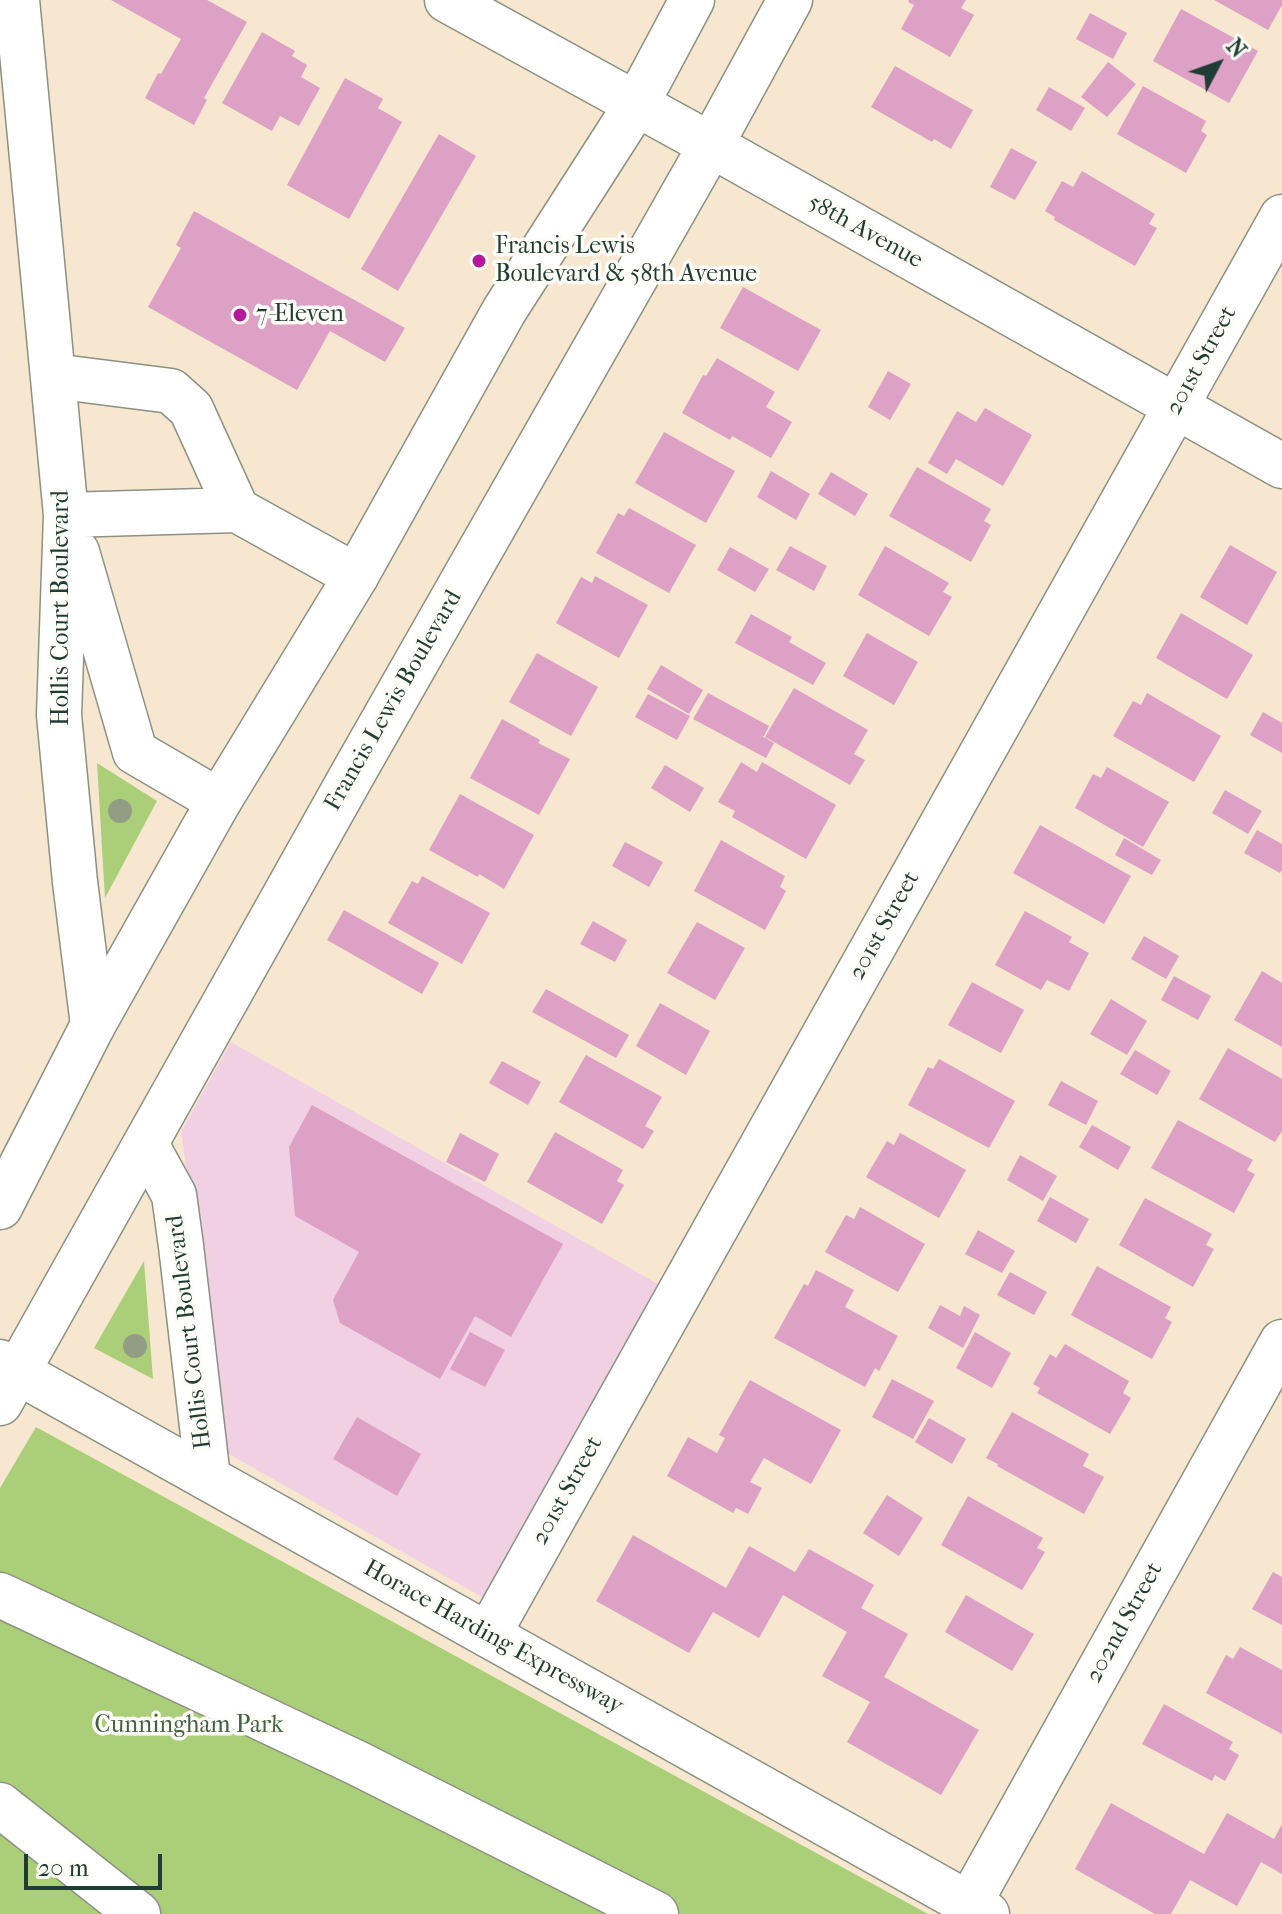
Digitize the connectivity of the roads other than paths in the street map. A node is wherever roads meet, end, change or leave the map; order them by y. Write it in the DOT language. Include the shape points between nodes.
graph roads {
  1 [pos="17,0"];
  2 [pos="447,0"];
  3 [pos="692,0"];
  4 [pos="790,0"];
  5 [pos="636,105"];
  6 [pos="711,145"];
  7 [pos="1282,217"];
  8 [pos="53,376"];
  9 [pos="1176,407"];
  10 [pos="1282,466"];
  11 [pos="237,510"];
  12 [pos="66,515"];
  13 [pos="356,576"];
  14 [pos="219,801"];
  15 [pos="93,1025"];
  16 [pos="146,1144"];
  17 [pos="0,1207"];
  18 [pos="1282,1342"];
  19 [pos="6,1379"];
  20 [pos="208,1478"];
  21 [pos="0,1595"];
  22 [pos="488,1635"];
  23 [pos="0,1805"];
  24 [pos="978,1909"];
  25 [pos="138,1914"];
  26 [pos="656,1914"];
  1 -- 8 [label="main road, Hollis Court Boulevard"];
  2 -- 5 [label="main road, 58th Avenue"];
  3 -- 5 [label="main road"];
  4 -- 6 [label="main road, Francis Lewis Boulevard"];
  5 -- 6 [label="main road, 58th Avenue"];
  5 -- 13 [label="main road" via="504,311"];
  6 -- 9 [label="main road, 58th Avenue"];
  6 -- 16 [label="main road, Francis Lewis Boulevard"];
  7 -- 9 [label="main road, 201st Street"];
  8 -- 11 [label="main road" via="171,391 191,409"];
  8 -- 12 [label="main road, Hollis Court Boulevard"];
  9 -- 10 [label="main road, 58th Avenue"];
  9 -- 22 [label="main road, 201st Street"];
  11 -- 12 [label="main road"];
  11 -- 13 [label="main road"];
  12 -- 14 [label="main road" via="135,752"];
  12 -- 15 [label="main road, Hollis Court Boulevard" via="59,715"];
  13 -- 14 [label="main road"];
  14 -- 15 [label="main road"];
  15 -- 17 [label="main road"];
  16 -- 19 [label="main road, Francis Lewis Boulevard"];
  16 -- 20 [label="main road, Hollis Court Boulevard" via="174,1195"];
  18 -- 24 [label="main road, 202nd Street"];
  19 -- 20 [label="main road, Horace Harding Expressway"];
  20 -- 22 [label="main road, Horace Harding Expressway"];
  21 -- 26 [label="main road" via="357,1763"];
  22 -- 24 [label="main road, Horace Harding Expressway"];
  23 -- 25 [label="main road"];
}
